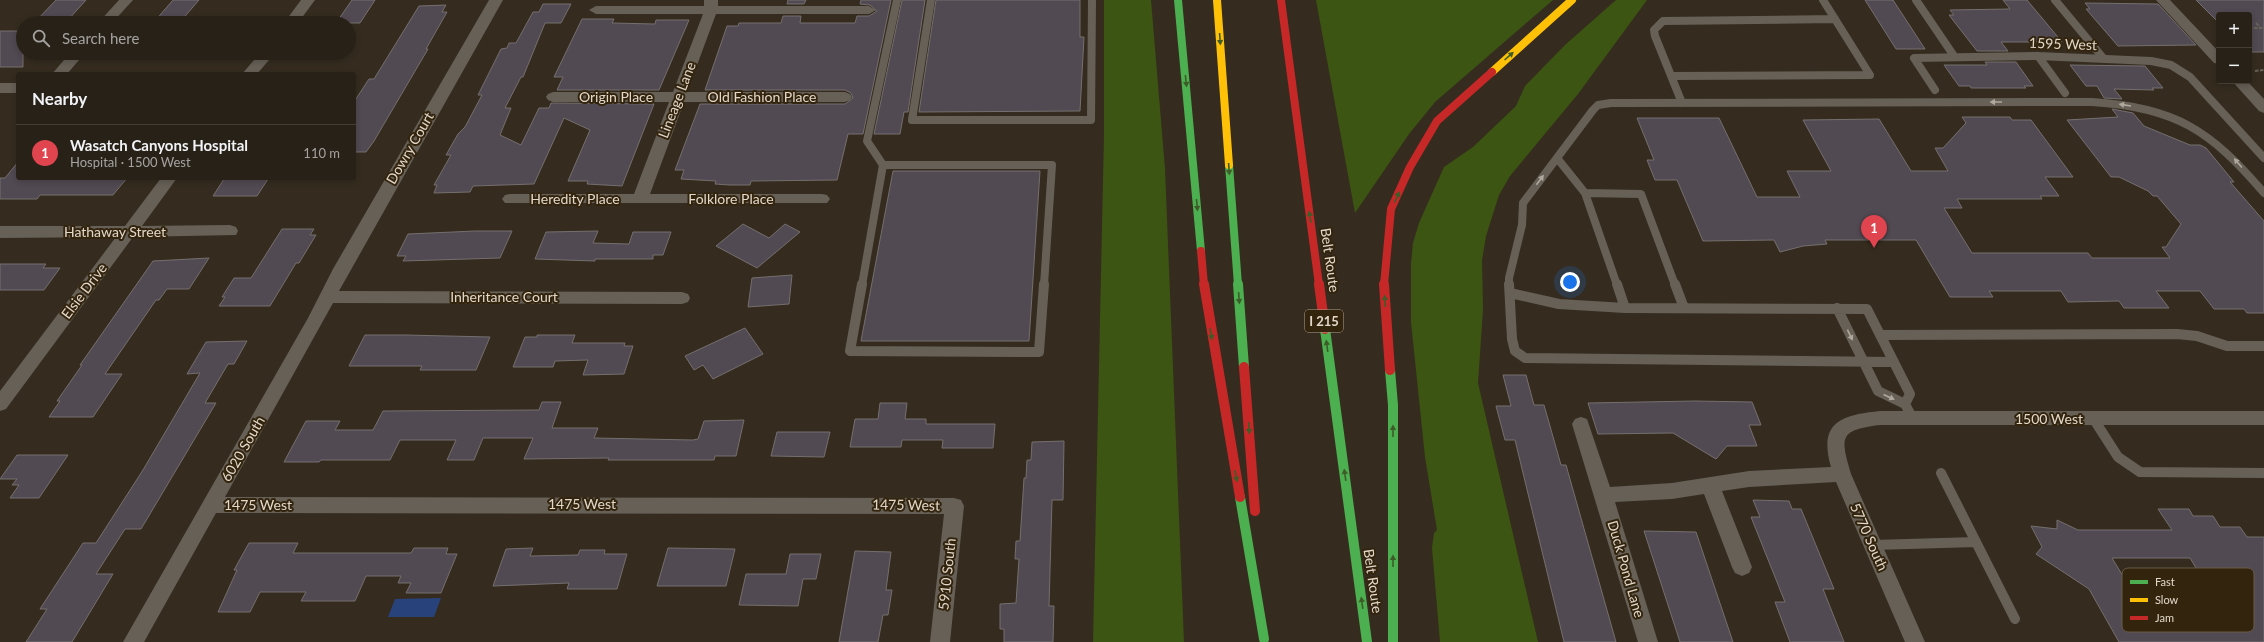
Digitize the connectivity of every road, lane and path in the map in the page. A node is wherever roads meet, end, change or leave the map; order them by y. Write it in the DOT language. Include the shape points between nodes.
graph roads {
  1 [pos="126,0"];
  2 [pos="308,0"];
  3 [pos="496,0"];
  4 [pos="897,0"];
  5 [pos="931,0"];
  6 [pos="1092,0"];
  7 [pos="1178,0"];
  8 [pos="1217,0"];
  9 [pos="1280,0"];
  10 [pos="1572,0"];
  11 [pos="1823,0"];
  12 [pos="1916,0"];
  13 [pos="2055,0"];
  14 [pos="2163,0"];
  15 [pos="711,5"];
  16 [pos="596,10"];
  17 [pos="869,10"];
  18 [pos="112,16"];
  19 [pos="296,16"];
  20 [pos="1835,19"];
  21 [pos="2256,23"];
  22 [pos="2252,28"];
  23 [pos="2261,28"];
  24 [pos="2264,28"];
  25 [pos="1954,56"];
  26 [pos="2038,56"];
  27 [pos="2216,57"];
  28 [pos="2104,59"];
  29 [pos="72,60"];
  30 [pos="262,60"];
  31 [pos="2264,70"];
  32 [pos="2256,71"];
  33 [pos="61,72"];
  34 [pos="251,72"];
  35 [pos="1672,76"];
  36 [pos="2242,84"];
  37 [pos="0,88"];
  38 [pos="16,88"];
  39 [pos="1935,90"];
  40 [pos="2065,93"];
  41 [pos="553,97"];
  42 [pos="678,97"];
  43 [pos="845,97"];
  44 [pos="1682,103"];
  45 [pos="2264,108"];
  46 [pos="1557,158"];
  47 [pos="2264,158"];
  48 [pos="883,166"];
  49 [pos="168,180"];
  50 [pos="1585,193"];
  51 [pos="2264,193"];
  52 [pos="510,199"];
  53 [pos="640,199"];
  54 [pos="822,199"];
  55 [pos="230,231"];
  56 [pos="0,232"];
  57 [pos="129,232"];
  58 [pos="1510,293"];
  59 [pos="327,297"];
  60 [pos="682,298"];
  61 [pos="1625,308"];
  62 [pos="1684,308"];
  63 [pos="1837,308"];
  64 [pos="1880,336"];
  65 [pos="2264,346"];
  66 [pos="1863,362"];
  67 [pos="1894,362"];
  68 [pos="0,404"];
  69 [pos="1909,412"];
  70 [pos="2094,418"];
  71 [pos="2264,418"];
  72 [pos="1581,424"];
  73 [pos="1838,430"];
  74 [pos="1941,473"];
  75 [pos="2264,473"];
  76 [pos="1842,474"];
  77 [pos="1710,484"];
  78 [pos="1604,495"];
  79 [pos="211,505"];
  80 [pos="954,506"];
  81 [pos="1255,521"];
  82 [pos="1256,536"];
  83 [pos="1976,542"];
  84 [pos="1873,545"];
  85 [pos="1742,567"];
  86 [pos="2015,619"];
  87 [pos="1264,641"];
  88 [pos="133,642"];
  89 [pos="940,642"];
  90 [pos="1367,642"];
  91 [pos="1393,642"];
  92 [pos="1648,642"];
  93 [pos="1915,642"];
  1 -- 18 [label="street"];
  2 -- 19 [label="street"];
  3 -- 59 [label="street, Dowry Court"];
  4 -- 48 [label="lane" via="867,141"];
  5 -- 6 [label="lane" via="912,120 1091,120"];
  7 -- 87 [label="highway, one-way" via="1205,297"];
  8 -- 81 [label="highway, one-way"];
  90 -- 9 [label="highway, Belt Route / I 215, one-way"];
  91 -- 10 [label="highway, one-way" via="1392,405 1384,285 1391,209 1410,167 1437,121"];
  11 -- 20 [label="lane"];
  12 -- 25 [label="lane"];
  13 -- 28 [label="lane"];
  14 -- 27 [label="street"];
  15 -- 16 [label="street"];
  15 -- 17 [label="street"];
  15 -- 42 [label="street, Lineage Lane"];
  20 -- 35 [label="lane" via="1663,21 1654,30"];
  20 -- 35 [label="lane" via="1870,75"];
  21 -- 23 [label="path"];
  22 -- 23 [label="path"];
  23 -- 24 [label="path"];
  25 -- 26 [label="lane, 1595 West"];
  25 -- 39 [label="lane, 1595 West" via="1914,58"];
  26 -- 28 [label="lane, 1595 West"];
  26 -- 40 [label="lane"];
  28 -- 47 [label="lane, 1595 West" via="2151,61 2181,70 2200,86"];
  29 -- 33 [label="street"];
  30 -- 34 [label="street"];
  31 -- 32 [label="path"];
  35 -- 44 [label="lane"];
  36 -- 45 [label="street"];
  37 -- 38 [label="street"];
  41 -- 42 [label="street, Origin Place"];
  42 -- 43 [label="street, Old Fashion Place"];
  42 -- 53 [label="street, Lineage Lane"];
  44 -- 46 [label="lane" via="1598,105"];
  51 -- 44 [label="lane, one-way" via="2220,145 2187,124 2152,111 2110,102"];
  46 -- 50 [label="lane"];
  58 -- 46 [label="lane, one-way" via="1509,278 1522,225 1523,203"];
  48 -- 48 [label="lane" via="1052,165 1039,352 850,351"];
  49 -- 57 [label="street, Elsie Drive"];
  50 -- 61 [label="lane"];
  50 -- 62 [label="lane" via="1641,194"];
  52 -- 53 [label="street, Heredity Place"];
  53 -- 54 [label="street, Folklore Place"];
  55 -- 57 [label="street, Hathaway Street"];
  56 -- 57 [label="street, Hathaway Street"];
  57 -- 68 [label="street, Elsie Drive"];
  58 -- 61 [label="lane" via="1559,304"];
  58 -- 66 [label="lane" via="1515,352 1525,358"];
  59 -- 60 [label="street, Inheritance Court"];
  59 -- 79 [label="street, 6020 South"];
  61 -- 62 [label="lane"];
  62 -- 63 [label="lane"];
  63 -- 64 [label="lane" via="1867,308"];
  63 -- 66 [label="lane, one-way"];
  64 -- 65 [label="lane" via="2177,334 2197,336 2227,346"];
  64 -- 67 [label="lane"];
  66 -- 67 [label="lane"];
  66 -- 69 [label="lane, one-way" via="1878,391"];
  67 -- 69 [label="lane" via="1910,394"];
  69 -- 70 [label="street, 1500 West"];
  69 -- 73 [label="street, 1500 West" via="1858,420 1845,424"];
  70 -- 71 [label="street, 1500 West"];
  70 -- 75 [label="lane" via="2115,455 2130,468 2140,472"];
  72 -- 78 [label="street, Duck Pond Lane"];
  73 -- 76 [label="street, 5770 South" via="1835,444"];
  74 -- 83 [label="lane"];
  76 -- 77 [label="street" via="1749,479"];
  76 -- 84 [label="street, 5770 South"];
  77 -- 78 [label="street" via="1672,492"];
  77 -- 85 [label="street"];
  78 -- 92 [label="street, Duck Pond Lane"];
  79 -- 80 [label="street, 1475 West"];
  79 -- 88 [label="street, 6020 South"];
  80 -- 89 [label="street, 5910 South"];
  82 -- 87 [label="highway"];
  83 -- 84 [label="lane"];
  83 -- 86 [label="lane"];
  84 -- 93 [label="street, 5770 South"];
}
